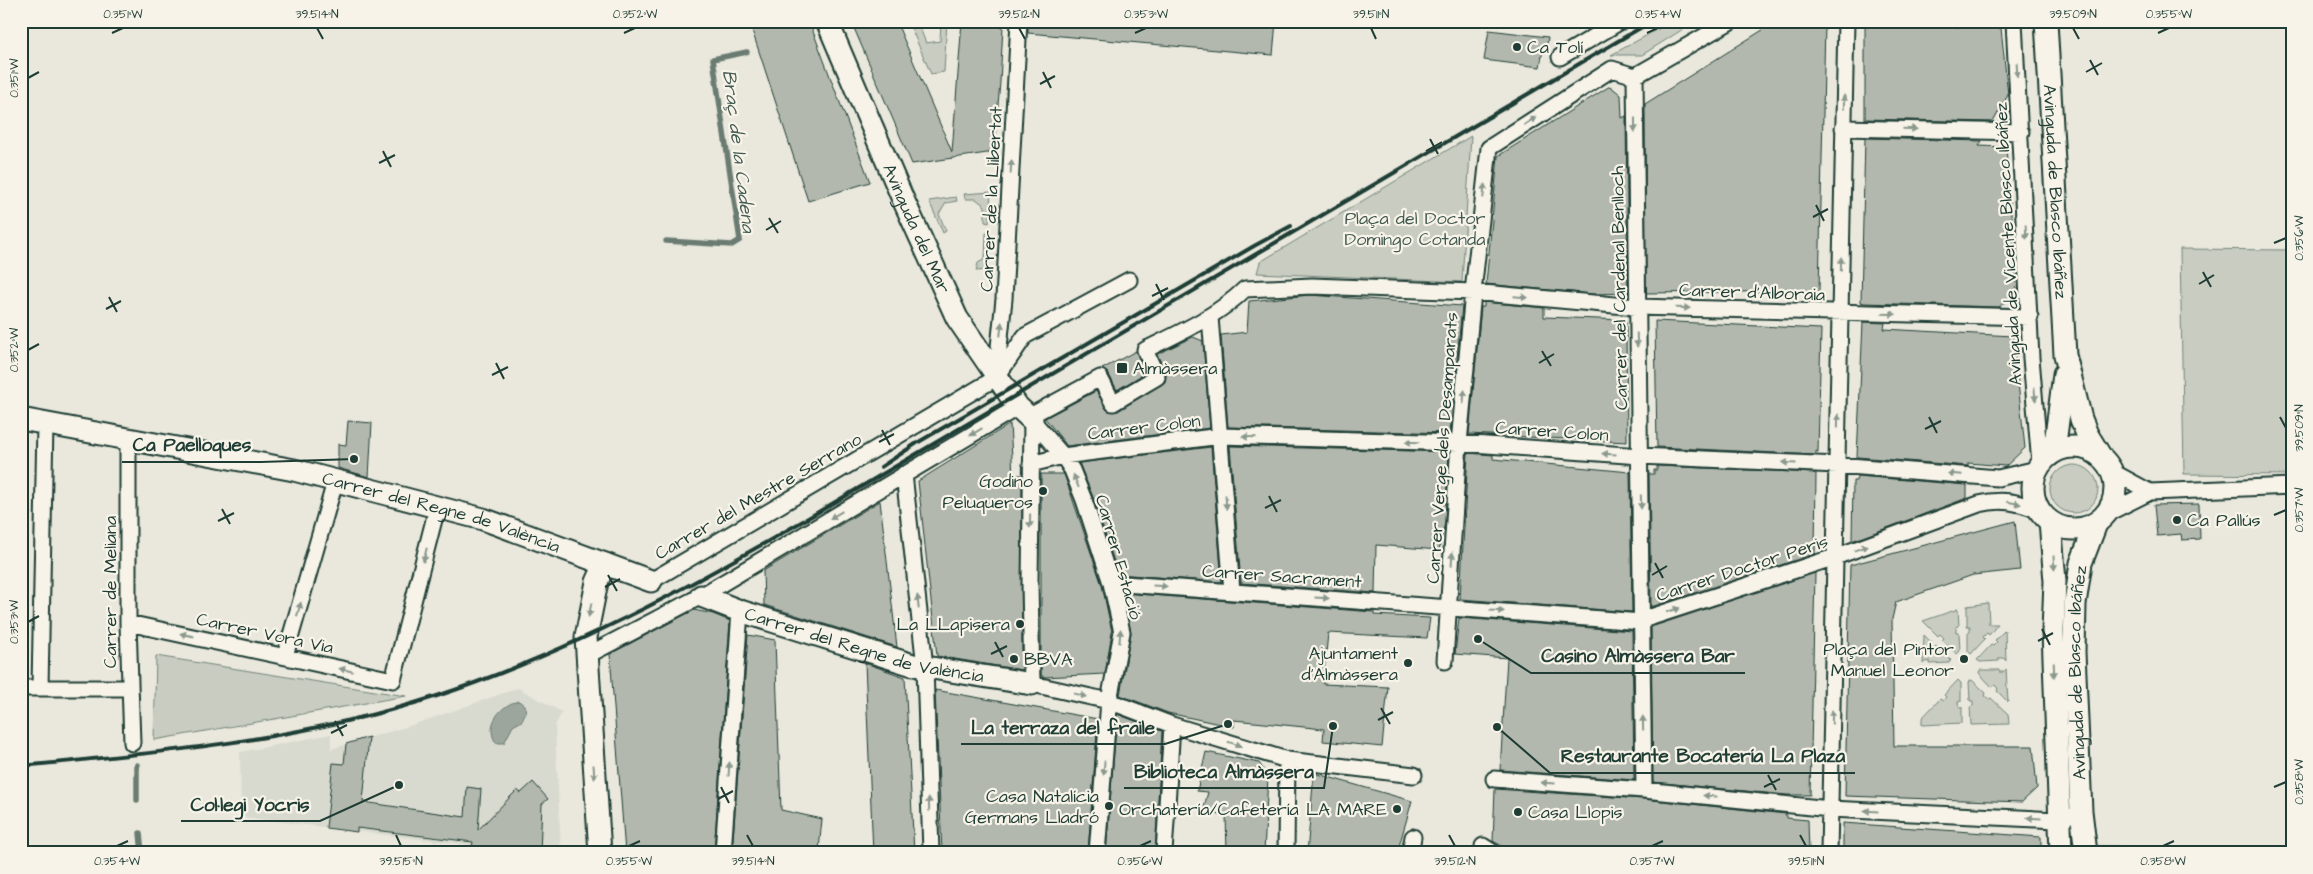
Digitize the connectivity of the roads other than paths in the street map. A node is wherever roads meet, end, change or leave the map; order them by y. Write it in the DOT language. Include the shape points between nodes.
graph roads {
  1 [pos="827,21"];
  2 [pos="1019,21"];
  3 [pos="1621,21"];
  4 [pos="1731,21"];
  5 [pos="1846,21"];
  6 [pos="2014,21"];
  7 [pos="2046,21"];
  8 [pos="1560,57"];
  9 [pos="1635,76"];
  10 [pos="1844,128"];
  11 [pos="2021,132"];
  12 [pos="1129,280"];
  13 [pos="1473,292"];
  14 [pos="1636,306"];
  15 [pos="1840,313"];
  16 [pos="1210,317"];
  17 [pos="2030,317"];
  18 [pos="2066,362"];
  19 [pos="996,378"];
  20 [pos="1026,415"];
  21 [pos="21,419"];
  22 [pos="45,424"];
  23 [pos="1220,436"];
  24 [pos="128,440"];
  25 [pos="1459,443"];
  26 [pos="1064,456"];
  27 [pos="1640,456"];
  28 [pos="2043,462"];
  29 [pos="1031,464"];
  30 [pos="2107,464"];
  31 [pos="1837,465"];
  32 [pos="904,474"];
  33 [pos="335,482"];
  34 [pos="2292,486"];
  35 [pos="2150,492"];
  36 [pos="437,508"];
  37 [pos="2044,516"];
  38 [pos="2102,519"];
  39 [pos="1835,557"];
  40 [pos="605,564"];
  41 [pos="651,581"];
  42 [pos="1112,583"];
  43 [pos="1232,591"];
  44 [pos="701,596"];
  45 [pos="1449,607"];
  46 [pos="740,611"];
  47 [pos="1642,620"];
  48 [pos="128,623"];
  49 [pos="285,656"];
  50 [pos="586,656"];
  51 [pos="1445,661"];
  52 [pos="925,667"];
  53 [pos="1032,684"];
  54 [pos="21,688"];
  55 [pos="40,688"];
  56 [pos="129,688"];
  57 [pos="1109,702"];
  58 [pos="1172,725"];
  59 [pos="132,743"];
  60 [pos="1287,760"];
  61 [pos="1414,776"];
  62 [pos="1494,779"];
  63 [pos="1644,790"];
  64 [pos="1830,809"];
  65 [pos="2081,811"];
  66 [pos="2058,820"];
  67 [pos="1414,837"];
  68 [pos="600,853"];
  69 [pos="723,853"];
  70 [pos="931,853"];
  71 [pos="1097,853"];
  72 [pos="1164,853"];
  73 [pos="1286,853"];
  74 [pos="1410,853"];
  75 [pos="1829,853"];
  76 [pos="2061,853"];
  77 [pos="2086,853"];
  1 -- 19 [label="street, Avinguda del Mar" via="957,318"];
  19 -- 2 [label="street, Carrer de la Llibertat, one-way" via="1004,299"];
  3 -- 8 [label="street"];
  4 -- 9 [label="street"];
  10 -- 5 [label="street, one-way"];
  6 -- 11 [label="street, Avinguda de Vicente Blasco Ibáñez, one-way"];
  7 -- 18 [label="street, Avinguda de Blasco Ibáñez"];
  13 -- 9 [label="street, one-way" via="1489,148 1612,68"];
  9 -- 14 [label="street, Carrer del Cardenal Benlloch, one-way"];
  10 -- 11 [label="street, one-way"];
  15 -- 10 [label="street, one-way"];
  11 -- 17 [label="street, Avinguda de Vicente Blasco Ibáñez, one-way"];
  12 -- 19 [label="street, Carrer del Mestre Serrano" via="1025,336"];
  13 -- 14 [label="street, Carrer d'Alboraia, one-way"];
  13 -- 16 [label="street" via="1312,286 1245,289"];
  25 -- 13 [label="street, Carrer Verge dels Desamparats, one-way"];
  14 -- 15 [label="street, Carrer d'Alboraia, one-way"];
  14 -- 27 [label="street, Carrer del Cardenal Benlloch, one-way"];
  15 -- 17 [label="street, Carrer d'Alboraia, one-way"];
  31 -- 15 [label="street, one-way"];
  16 -- 20 [label="street" via="1145,350 1158,377 1113,403 1100,378"];
  16 -- 23 [label="street"];
  17 -- 28 [label="street, Avinguda de Vicente Blasco Ibáñez, one-way"];
  18 -- 28 [label="street, Avinguda de Blasco Ibáñez" via="2056,436"];
  18 -- 30 [label="street, Avinguda de Blasco Ibáñez" via="2084,426"];
  19 -- 20 [label="street, Avinguda del Mar"];
  19 -- 41 [label="street, Carrer del Mestre Serrano"];
  20 -- 26 [label="street"];
  20 -- 29 [label="street"];
  20 -- 32 [label="street, one-way"];
  21 -- 22 [label="street, Carrer del Regne de València"];
  22 -- 24 [label="street, Carrer del Regne de València"];
  22 -- 55 [label="street"];
  25 -- 23 [label="street, Carrer Colon, one-way"];
  23 -- 26 [label="street, Carrer Colon"];
  23 -- 43 [label="street, one-way"];
  24 -- 33 [label="street, Carrer del Regne de València" via="294,470"];
  24 -- 48 [label="street, Carrer de Meliana"];
  27 -- 25 [label="street, Carrer Colon, one-way"];
  45 -- 25 [label="street, Carrer Verge dels Desamparats, one-way"];
  26 -- 29 [label="street, Carrer Colon"];
  42 -- 26 [label="street, Carrer Estació, one-way" via="1084,500"];
  31 -- 27 [label="street, Carrer Colon, one-way"];
  27 -- 47 [label="street, Carrer del Cardenal Benlloch, one-way"];
  28 -- 30 [label="street" via="2063,448 2076,447 2090,450"];
  28 -- 31 [label="street, Carrer Colon, one-way" via="1998,478"];
  28 -- 37 [label="street" via="2033,490"];
  29 -- 53 [label="street, one-way"];
  30 -- 35 [label="street"];
  30 -- 38 [label="street" via="2116,486 2114,500"];
  31 -- 39 [label="street"];
  32 -- 44 [label="street, one-way"];
  52 -- 32 [label="street, one-way"];
  33 -- 36 [label="street, Carrer del Regne de València"];
  49 -- 33 [label="street, one-way"];
  34 -- 35 [label="street"];
  35 -- 38 [label="street"];
  36 -- 40 [label="street, Carrer del Regne de València" via="483,519"];
  36 -- 49 [label="street, Carrer Vora Via, one-way" via="393,680"];
  37 -- 38 [label="street" via="2061,528 2072,530 2085,529"];
  39 -- 37 [label="street, Carrer Doctor Peris, one-way" via="1997,499 2022,504"];
  37 -- 66 [label="street, Avinguda de Blasco Ibáñez, one-way" via="2055,581 2053,631"];
  38 -- 65 [label="street, Avinguda de Blasco Ibáñez" via="2081,563 2075,604"];
  47 -- 39 [label="street, Carrer Doctor Peris, one-way"];
  64 -- 39 [label="street, one-way"];
  40 -- 41 [label="street, Carrer del Regne de València"];
  40 -- 50 [label="street, one-way" via="589,612"];
  42 -- 43 [label="street, Carrer Sacrament, one-way"];
  57 -- 42 [label="street, Carrer Estació, one-way" via="1122,632"];
  43 -- 45 [label="street, Carrer Sacrament, one-way"];
  44 -- 46 [label="street, Carrer del Regne de València"];
  44 -- 50 [label="street"];
  45 -- 47 [label="street, Carrer Doctor Peris, one-way"];
  45 -- 51 [label="street, Carrer Verge dels Desamparats"];
  46 -- 52 [label="street, Carrer del Regne de València" via="913,666"];
  69 -- 46 [label="street, one-way"];
  63 -- 47 [label="street, Carrer del Cardenal Benlloch, one-way"];
  49 -- 48 [label="street, Carrer Vora Via, one-way"];
  48 -- 56 [label="street, Carrer de Meliana"];
  50 -- 68 [label="street, one-way"];
  52 -- 53 [label="street, Carrer del Regne de València"];
  70 -- 52 [label="street, one-way"];
  53 -- 57 [label="street, one-way"];
  54 -- 55 [label="street"];
  55 -- 56 [label="street"];
  56 -- 59 [label="street, Carrer de Meliana"];
  57 -- 58 [label="street"];
  57 -- 71 [label="street, Carrer Estació, one-way"];
  58 -- 60 [label="street, one-way"];
  58 -- 72 [label="street"];
  60 -- 61 [label="street"];
  60 -- 73 [label="street"];
  63 -- 62 [label="street, one-way"];
  64 -- 63 [label="street, one-way"];
  66 -- 64 [label="street, one-way"];
  64 -- 75 [label="street"];
  65 -- 66 [label="street"];
  65 -- 77 [label="street, Avinguda de Blasco Ibáñez"];
  66 -- 76 [label="street, Avinguda de Blasco Ibáñez"];
  67 -- 74 [label="street"];
}
